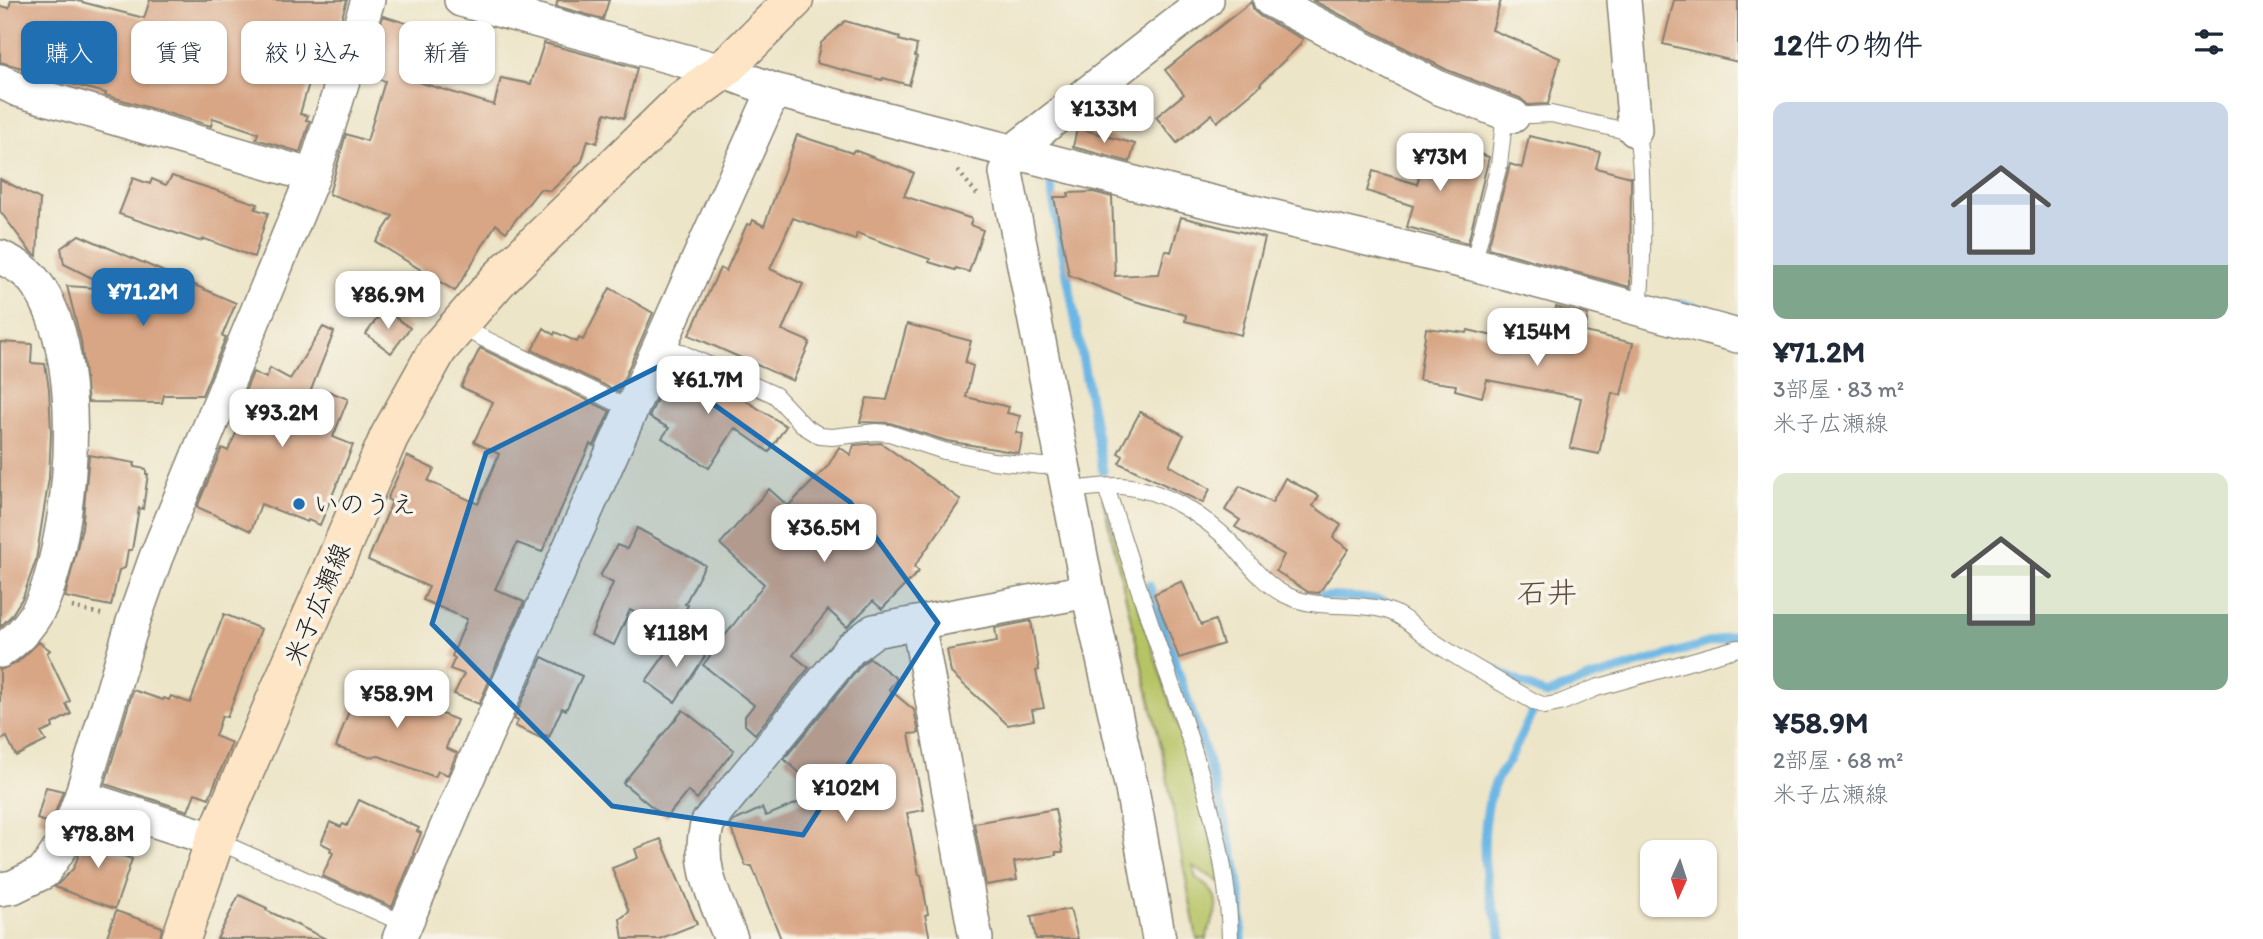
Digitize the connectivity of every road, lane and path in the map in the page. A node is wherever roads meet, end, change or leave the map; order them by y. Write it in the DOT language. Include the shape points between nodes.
graph roads {
  1 [pos="368,0"];
  2 [pos="461,0"];
  3 [pos="794,0"];
  4 [pos="1208,0"];
  5 [pos="1270,0"];
  6 [pos="1624,0"];
  7 [pos="722,71"];
  8 [pos="0,81"];
  9 [pos="774,90"];
  10 [pos="1509,114"];
  11 [pos="1635,130"];
  12 [pos="1012,152"];
  13 [pos="955,168"];
  14 [pos="313,176"];
  15 [pos="978,195"];
  16 [pos="0,257"];
  17 [pos="1473,264"];
  18 [pos="1639,310"];
  19 [pos="457,326"];
  20 [pos="1738,336"];
  21 [pos="662,344"];
  22 [pos="632,410"];
  23 [pos="1065,478"];
  24 [pos="1106,487"];
  25 [pos="1088,591"];
  26 [pos="44,600"];
  27 [pos="133,622"];
  28 [pos="918,623"];
  29 [pos="1738,648"];
  30 [pos="0,651"];
  31 [pos="81,797"];
  32 [pos="215,840"];
  33 [pos="0,889"];
  34 [pos="402,931"];
  35 [pos="181,939"];
  36 [pos="731,939"];
  37 [pos="976,939"];
  38 [pos="1159,939"];
  39 [pos="1230,939"];
  1 -- 14 [label="street"];
  2 -- 7 [label="street"];
  3 -- 7 [label="main road, 米子広瀬線"];
  4 -- 12 [label="street"];
  5 -- 10 [label="street" via="1439,88"];
  6 -- 11 [label="street"];
  7 -- 9 [label="street"];
  7 -- 19 [label="main road, 米子広瀬線" via="674,110 500,278"];
  8 -- 14 [label="street"];
  9 -- 12 [label="street"];
  9 -- 21 [label="street"];
  10 -- 11 [label="lane" via="1551,114"];
  10 -- 17 [label="lane"];
  11 -- 18 [label="lane" via="1642,189"];
  12 -- 17 [label="street"];
  12 -- 23 [label="street" via="1006,173"];
  13 -- 15 [label="path"];
  14 -- 27 [label="street"];
  16 -- 26 [label="street" via="30,276 55,317 63,345 69,473 62,529"];
  17 -- 18 [label="street"];
  18 -- 20 [label="street"];
  19 -- 22 [label="lane"];
  19 -- 32 [label="main road, 米子広瀬線" via="438,349 389,437"];
  21 -- 22 [label="street"];
  21 -- 23 [label="lane" via="775,395 820,436 889,433 944,451 1042,466"];
  22 -- 34 [label="street"];
  23 -- 24 [label="lane"];
  23 -- 25 [label="street"];
  24 -- 29 [label="lane" via="1135,489 1170,500 1202,518 1283,594 1321,604 1387,610 1472,666 1545,706"];
  24 -- 39 [label="lane" via="1214,822 1228,895"];
  25 -- 28 [label="street"];
  25 -- 38 [label="street" via="1132,789"];
  26 -- 27 [label="path"];
  26 -- 30 [label="street" via="25,629"];
  27 -- 31 [label="street"];
  28 -- 36 [label="street" via="874,631 850,649 708,822 704,868"];
  28 -- 37 [label="street"];
  31 -- 32 [label="street"];
  31 -- 33 [label="street" via="65,841 44,872"];
  32 -- 34 [label="lane"];
  32 -- 35 [label="main road, 米子広瀬線"];
}
